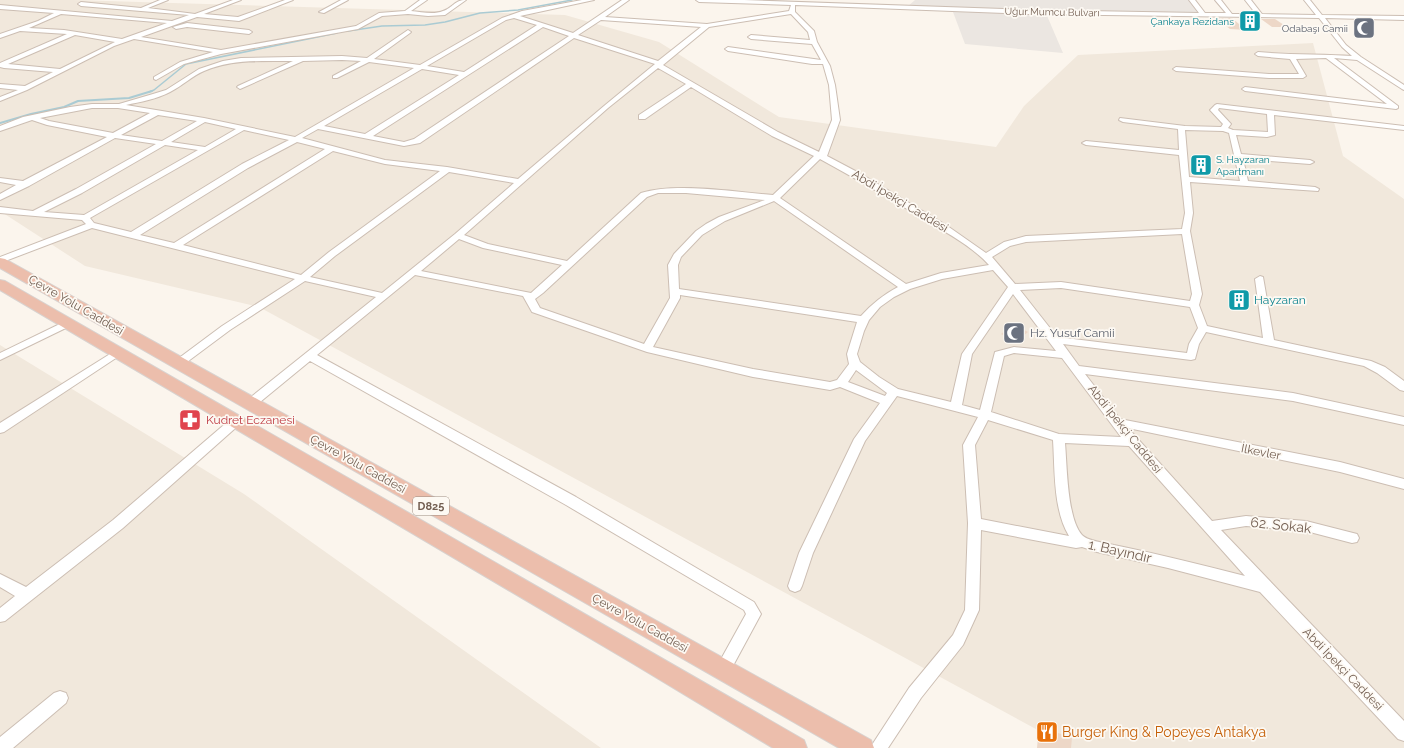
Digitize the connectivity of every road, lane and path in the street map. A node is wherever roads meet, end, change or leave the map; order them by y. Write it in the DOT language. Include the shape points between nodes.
graph roads {
  1 [pos="96,0"];
  2 [pos="120,0"];
  3 [pos="165,0"];
  4 [pos="238,0"];
  5 [pos="290,0"];
  6 [pos="345,0"];
  7 [pos="424,0"];
  8 [pos="463,0"];
  9 [pos="592,0"];
  10 [pos="626,0"];
  11 [pos="699,0"];
  12 [pos="1192,0"];
  13 [pos="1218,0"];
  14 [pos="1248,0"];
  15 [pos="1307,0"];
  16 [pos="795,1"];
  17 [pos="81,4"];
  18 [pos="104,6"];
  19 [pos="0,7"];
  20 [pos="141,9"];
  21 [pos="60,12"];
  22 [pos="322,12"];
  23 [pos="408,12"];
  24 [pos="792,12"];
  25 [pos="196,15"];
  26 [pos="1204,15"];
  27 [pos="1230,15"];
  28 [pos="515,16"];
  29 [pos="1261,16"];
  30 [pos="1321,17"];
  31 [pos="600,18"];
  32 [pos="1404,18"];
  33 [pos="174,22"];
  34 [pos="165,25"];
  35 [pos="542,25"];
  36 [pos="707,26"];
  37 [pos="20,29"];
  38 [pos="250,32"];
  39 [pos="408,32"];
  40 [pos="73,34"];
  41 [pos="573,35"];
  42 [pos="0,36"];
  43 [pos="132,37"];
  44 [pos="751,37"];
  45 [pos="122,41"];
  46 [pos="814,42"];
  47 [pos="728,49"];
  48 [pos="224,52"];
  49 [pos="1258,54"];
  50 [pos="1327,56"];
  51 [pos="1292,57"];
  52 [pos="304,58"];
  53 [pos="1359,58"];
  54 [pos="368,60"];
  55 [pos="826,62"];
  56 [pos="659,64"];
  57 [pos="1,65"];
  58 [pos="422,66"];
  59 [pos="1176,70"];
  60 [pos="61,71"];
  61 [pos="465,74"];
  62 [pos="335,77"];
  63 [pos="156,78"];
  64 [pos="1241,81"];
  65 [pos="691,84"];
  66 [pos="0,86"];
  67 [pos="240,87"];
  68 [pos="1404,88"];
  69 [pos="25,89"];
  70 [pos="0,99"];
  71 [pos="108,106"];
  72 [pos="1396,107"];
  73 [pos="1404,108"];
  74 [pos="158,112"];
  75 [pos="1270,112"];
  76 [pos="642,117"];
  77 [pos="33,118"];
  78 [pos="204,120"];
  79 [pos="1123,120"];
  80 [pos="318,127"];
  81 [pos="243,128"];
  82 [pos="1185,128"];
  83 [pos="1404,128"];
  84 [pos="0,129"];
  85 [pos="1228,130"];
  86 [pos="115,136"];
  87 [pos="367,136"];
  88 [pos="296,139"];
  89 [pos="162,143"];
  90 [pos="1086,143"];
  91 [pos="332,148"];
  92 [pos="204,149"];
  93 [pos="1183,153"];
  94 [pos="821,156"];
  95 [pos="1239,156"];
  96 [pos="1310,162"];
  97 [pos="447,169"];
  98 [pos="1186,179"];
  99 [pos="0,180"];
  100 [pos="520,182"];
  101 [pos="26,184"];
  102 [pos="1245,184"];
  103 [pos="1315,189"];
  104 [pos="0,197"];
  105 [pos="775,198"];
  106 [pos="0,210"];
  107 [pos="35,213"];
  108 [pos="88,222"];
  109 [pos="1186,231"];
  110 [pos="133,235"];
  111 [pos="458,236"];
  112 [pos="176,246"];
  113 [pos="986,257"];
  114 [pos="0,261"];
  115 [pos="569,264"];
  116 [pos="995,267"];
  117 [pos="414,272"];
  118 [pos="303,278"];
  119 [pos="1260,279"];
  120 [pos="0,284"];
  121 [pos="904,287"];
  122 [pos="1013,287"];
  123 [pos="675,291"];
  124 [pos="384,296"];
  125 [pos="530,298"];
  126 [pos="1194,305"];
  127 [pos="864,320"];
  128 [pos="68,323"];
  129 [pos="1203,328"];
  130 [pos="1054,340"];
  131 [pos="1269,342"];
  132 [pos="647,349"];
  133 [pos="118,352"];
  134 [pos="1066,355"];
  135 [pos="0,356"];
  136 [pos="310,356"];
  137 [pos="179,363"];
  138 [pos="855,364"];
  139 [pos="1076,368"];
  140 [pos="841,383"];
  141 [pos="1404,387"];
  142 [pos="891,396"];
  143 [pos="250,404"];
  144 [pos="956,407"];
  145 [pos="985,415"];
  146 [pos="236,421"];
  147 [pos="1404,421"];
  148 [pos="1117,422"];
  149 [pos="0,429"];
  150 [pos="1059,438"];
  151 [pos="1133,442"];
  152 [pos="1404,484"];
  153 [pos="975,523"];
  154 [pos="1210,527"];
  155 [pos="1352,538"];
  156 [pos="1081,542"];
  157 [pos="0,580"];
  158 [pos="795,586"];
  159 [pos="1264,587"];
  160 [pos="27,595"];
  161 [pos="0,616"];
  162 [pos="723,670"];
  163 [pos="60,698"];
  164 [pos="1404,733"];
  165 [pos="0,748"];
  166 [pos="795,748"];
  167 [pos="862,748"];
  168 [pos="878,748"];
  1 -- 17 [label="street"];
  2 -- 18 [label="street"];
  3 -- 20 [label="street"];
  4 -- 25 [label="street"];
  5 -- 25 [label="street" via="239,20"];
  6 -- 22 [label="street"];
  7 -- 23 [label="street"];
  8 -- 23 [label="street" via="445,13"];
  9 -- 28 [label="street"];
  10 -- 31 [label="street"];
  11 -- 16 [label="street, Uğur Mumcu Bulvarı"];
  12 -- 26 [label="street"];
  13 -- 27 [label="street"];
  14 -- 29 [label="street"];
  15 -- 30 [label="street"];
  16 -- 24 [label="street"];
  16 -- 26 [label="street, Uğur Mumcu Bulvarı"];
  17 -- 18 [label="street"];
  17 -- 21 [label="street"];
  18 -- 20 [label="street"];
  19 -- 21 [label="street"];
  20 -- 25 [label="street"];
  21 -- 33 [label="street"];
  21 -- 37 [label="street"];
  23 -- 48 [label="street" via="381,14 358,27"];
  24 -- 36 [label="street"];
  24 -- 46 [label="street" via="811,31"];
  25 -- 33 [label="street"];
  26 -- 27 [label="street, Uğur Mumcu Bulvarı"];
  27 -- 29 [label="street, Uğur Mumcu Bulvarı"];
  28 -- 35 [label="street, Abdi İpekçi Caddesi"];
  28 -- 58 [label="street" via="484,29"];
  29 -- 30 [label="street, Uğur Mumcu Bulvarı"];
  30 -- 32 [label="street, Uğur Mumcu Bulvarı"];
  30 -- 53 [label="street" via="1334,35"];
  31 -- 36 [label="street"];
  31 -- 41 [label="street"];
  33 -- 34 [label="street"];
  34 -- 38 [label="street"];
  34 -- 43 [label="street"];
  35 -- 41 [label="street, Abdi İpekçi Caddesi"];
  35 -- 61 [label="street"];
  36 -- 56 [label="street"];
  37 -- 40 [label="street"];
  37 -- 42 [label="street"];
  39 -- 54 [label="street"];
  40 -- 45 [label="street"];
  40 -- 57 [label="street"];
  41 -- 56 [label="street, Abdi İpekçi Caddesi"];
  41 -- 87 [label="street" via="418,141 404,144"];
  43 -- 45 [label="street"];
  43 -- 48 [label="street"];
  44 -- 46 [label="street"];
  45 -- 60 [label="street"];
  46 -- 55 [label="street"];
  47 -- 55 [label="street"];
  48 -- 63 [label="street" via="182,63"];
  49 -- 51 [label="street"];
  50 -- 51 [label="street"];
  50 -- 53 [label="street"];
  50 -- 72 [label="street"];
  51 -- 59 [label="street" via="1304,76"];
  52 -- 54 [label="street"];
  52 -- 67 [label="street"];
  52 -- 71 [label="street" via="223,63 201,70 156,96"];
  53 -- 68 [label="street"];
  54 -- 58 [label="street"];
  54 -- 62 [label="street"];
  55 -- 94 [label="street" via="832,85 836,120"];
  56 -- 65 [label="street, Abdi İpekçi Caddesi"];
  56 -- 100 [label="street"];
  57 -- 60 [label="street"];
  58 -- 61 [label="street"];
  58 -- 80 [label="street"];
  60 -- 69 [label="street"];
  61 -- 87 [label="street"];
  64 -- 72 [label="street" via="1246,92"];
  65 -- 76 [label="street"];
  65 -- 94 [label="street, Abdi İpekçi Caddesi" via="775,134"];
  66 -- 69 [label="street"];
  69 -- 70 [label="street"];
  71 -- 74 [label="street"];
  71 -- 77 [label="street" via="70,109"];
  72 -- 73 [label="street"];
  74 -- 78 [label="street"];
  74 -- 86 [label="street"];
  75 -- 83 [label="street"];
  75 -- 85 [label="street" via="1272,133 1267,135"];
  75 -- 85 [label="street" via="1216,106 1214,110"];
  77 -- 84 [label="street"];
  77 -- 86 [label="street"];
  78 -- 81 [label="street"];
  78 -- 89 [label="street"];
  79 -- 82 [label="street"];
  80 -- 87 [label="street"];
  80 -- 88 [label="street"];
  81 -- 88 [label="street"];
  81 -- 92 [label="street"];
  82 -- 85 [label="street"];
  82 -- 93 [label="street" via="1181,134"];
  85 -- 95 [label="street"];
  86 -- 89 [label="street"];
  86 -- 101 [label="street"];
  88 -- 91 [label="street"];
  88 -- 110 [label="street" via="245,166"];
  89 -- 92 [label="street"];
  89 -- 107 [label="street"];
  90 -- 93 [label="street"];
  91 -- 97 [label="street" via="385,162"];
  91 -- 112 [label="street"];
  92 -- 108 [label="street"];
  93 -- 98 [label="street"];
  94 -- 105 [label="street"];
  94 -- 113 [label="street, Abdi İpekçi Caddesi" via="943,227"];
  95 -- 96 [label="street"];
  95 -- 102 [label="street"];
  97 -- 100 [label="street"];
  97 -- 118 [label="street"];
  98 -- 102 [label="street"];
  98 -- 109 [label="street" via="1189,212"];
  99 -- 101 [label="street"];
  100 -- 111 [label="street"];
  101 -- 104 [label="street"];
  102 -- 103 [label="street"];
  105 -- 115 [label="street" via="686,190 644,194"];
  105 -- 121 [label="street"];
  105 -- 123 [label="street" via="722,219 699,233 677,256 673,264"];
  106 -- 107 [label="street"];
  107 -- 108 [label="street"];
  108 -- 110 [label="street"];
  108 -- 114 [label="street"];
  109 -- 113 [label="street" via="1026,239 1007,244"];
  109 -- 126 [label="street" via="1197,294"];
  110 -- 112 [label="street"];
  111 -- 115 [label="street" via="486,246"];
  111 -- 117 [label="street"];
  112 -- 118 [label="street"];
  113 -- 116 [label="street, Abdi İpekçi Caddesi"];
  114 -- 137 [label="highway, Çevre Yolu Caddesi / D825"];
  115 -- 125 [label="street"];
  116 -- 121 [label="street" via="936,277"];
  116 -- 122 [label="street, Abdi İpekçi Caddesi"];
  117 -- 124 [label="street"];
  117 -- 125 [label="street" via="527,294"];
  118 -- 124 [label="street"];
  118 -- 137 [label="street" via="226,328"];
  119 -- 131 [label="street"];
  120 -- 128 [label="highway, Çevre Yolu Caddesi / D825"];
  121 -- 127 [label="street" via="883,300"];
  122 -- 126 [label="street" via="1061,285"];
  122 -- 130 [label="street, Abdi İpekçi Caddesi"];
  122 -- 144 [label="street" via="967,354"];
  123 -- 127 [label="street"];
  123 -- 132 [label="street" via="675,298"];
  124 -- 136 [label="street"];
  125 -- 132 [label="street" via="536,310"];
  126 -- 129 [label="street"];
  127 -- 138 [label="street" via="852,354"];
  128 -- 133 [label="highway, Çevre Yolu Caddesi / D825"];
  128 -- 135 [label="street"];
  129 -- 130 [label="street" via="1194,344 1191,357"];
  129 -- 131 [label="street"];
  130 -- 134 [label="street, Abdi İpekçi Caddesi"];
  131 -- 141 [label="street" via="1367,363"];
  132 -- 140 [label="street" via="753,373 830,386"];
  133 -- 146 [label="highway, Çevre Yolu Caddesi / D825"];
  133 -- 149 [label="street"];
  134 -- 139 [label="street, Abdi İpekçi Caddesi"];
  134 -- 145 [label="street" via="1014,350 999,354"];
  136 -- 143 [label="street"];
  136 -- 162 [label="street" via="571,501 749,606 754,614"];
  137 -- 143 [label="highway, Çevre Yolu Caddesi / D825"];
  138 -- 140 [label="street"];
  138 -- 142 [label="street"];
  139 -- 147 [label="street" via="1293,397"];
  139 -- 148 [label="street, Abdi İpekçi Caddesi"];
  140 -- 142 [label="street"];
  142 -- 144 [label="street"];
  142 -- 158 [label="street" via="860,439 806,553"];
  143 -- 162 [label="highway, Çevre Yolu Caddesi / D825"];
  144 -- 145 [label="street"];
  145 -- 150 [label="street"];
  145 -- 153 [label="street" via="969,445"];
  146 -- 160 [label="street" via="118,524"];
  146 -- 166 [label="highway, Çevre Yolu Caddesi / D825"];
  148 -- 151 [label="street, Abdi İpekçi Caddesi"];
  148 -- 152 [label="street, İlkevler" via="1340,467"];
  150 -- 151 [label="street"];
  150 -- 156 [label="street, 1. Bayındır" via="1062,490 1070,527"];
  151 -- 154 [label="street, Abdi İpekçi Caddesi"];
  153 -- 156 [label="street"];
  153 -- 168 [label="street" via="972,610 958,640 915,693"];
  154 -- 155 [label="street, 62. Sokak" via="1246,521 1306,526"];
  154 -- 159 [label="street, Abdi İpekçi Caddesi"];
  156 -- 159 [label="street, 1. Bayındır" via="1097,548 1168,562"];
  157 -- 160 [label="street"];
  159 -- 164 [label="street, Abdi İpekçi Caddesi"];
  160 -- 161 [label="street"];
  162 -- 167 [label="highway, Çevre Yolu Caddesi / D825"];
  163 -- 165 [label="street"];
}
